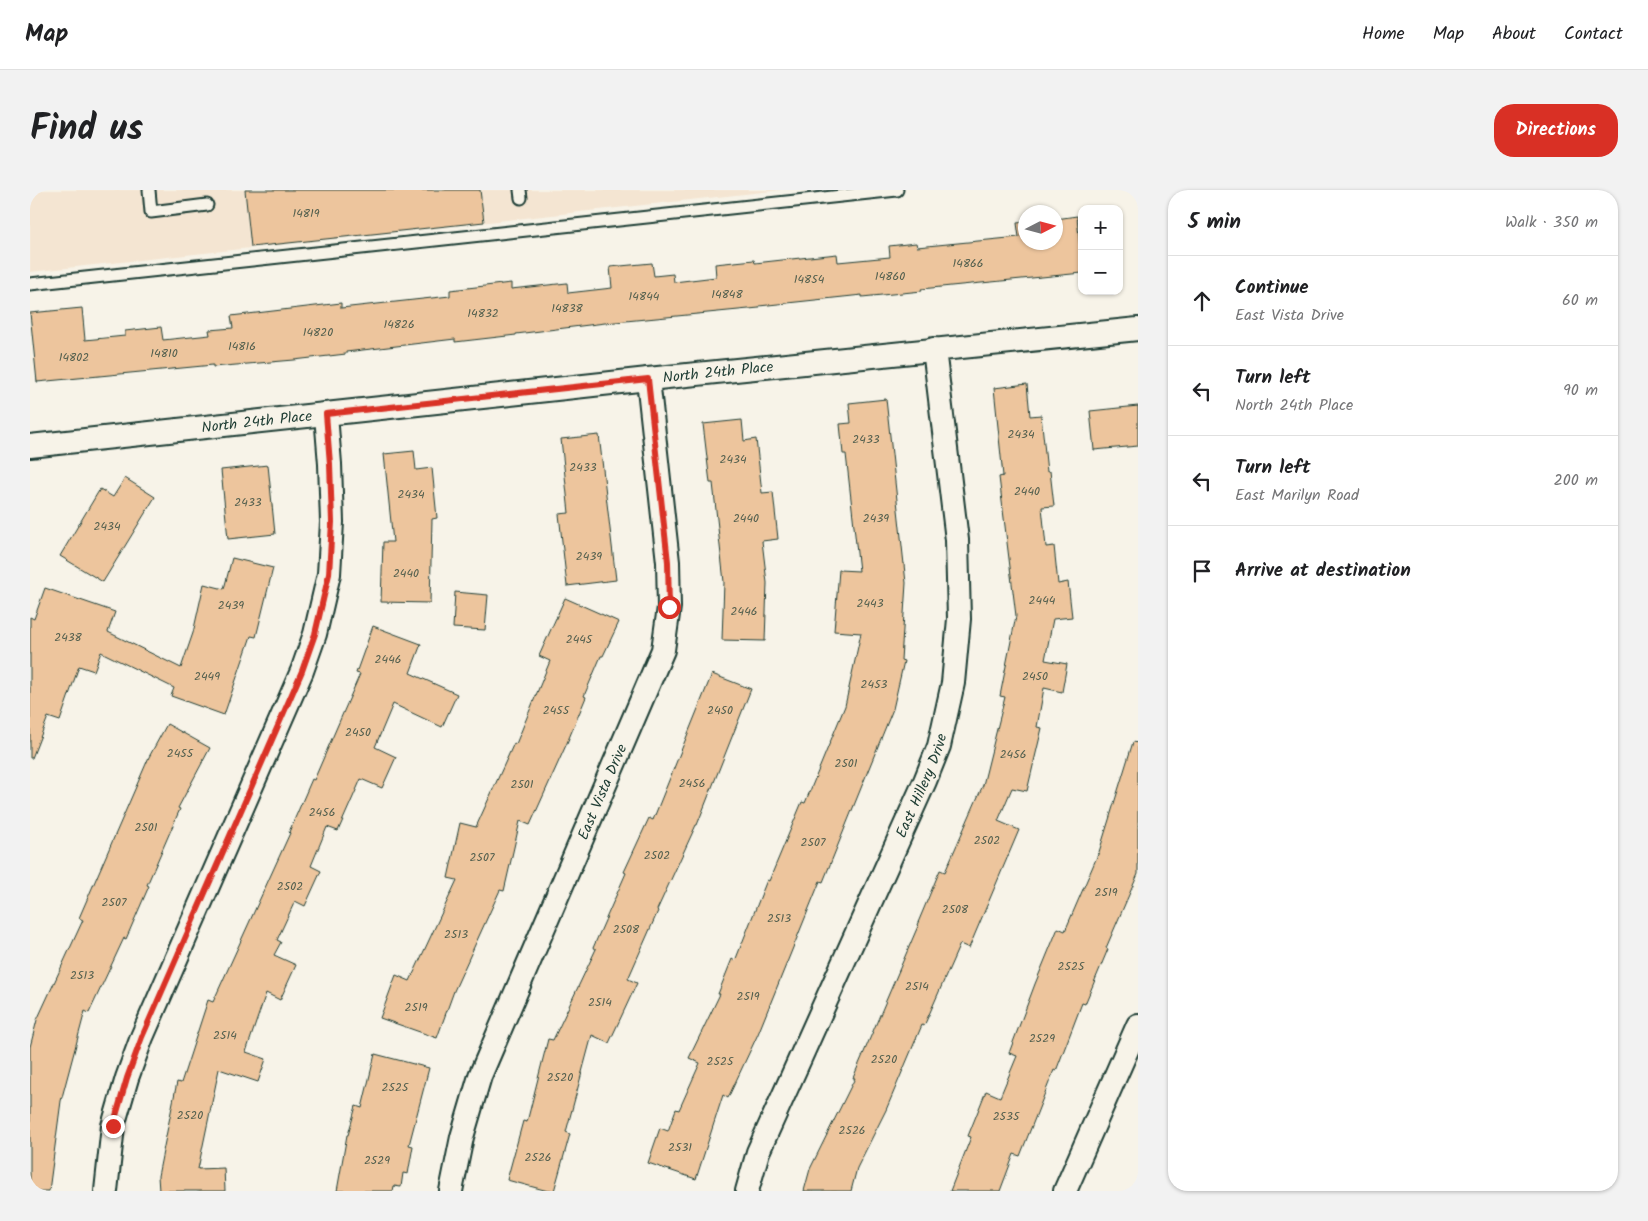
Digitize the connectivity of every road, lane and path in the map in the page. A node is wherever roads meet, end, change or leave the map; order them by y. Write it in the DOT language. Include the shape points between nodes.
graph roads {
  1 [pos="149,190"];
  2 [pos="897,190"];
  3 [pos="208,205"];
  4 [pos="30,284"];
  5 [pos="1138,329"];
  6 [pos="934,349"];
  7 [pos="648,379"];
  8 [pos="326,414"];
  9 [pos="30,446"];
  10 [pos="1138,1025"];
  11 [pos="106,1191"];
  12 [pos="451,1191"];
  13 [pos="747,1191"];
  14 [pos="1065,1191"];
  1 -- 3 [label="lane" via="151,212"];
  2 -- 4 [label="lane"];
  5 -- 6 [label="street, North 24th Place"];
  6 -- 7 [label="street, North 24th Place"];
  6 -- 13 [label="street, East Hillery Drive" via="956,540 959,619 953,683 939,746 925,781 758,1152"];
  7 -- 8 [label="street, North 24th Place"];
  7 -- 12 [label="street, East Vista Drive" via="668,562 669,607 664,650 480,1076 462,1137"];
  8 -- 9 [label="street, North 24th Place"];
  8 -- 11 [label="street" via="332,522 329,574 315,634 302,671 142,1037 113,1126"];
  10 -- 14 [label="street"];
}
